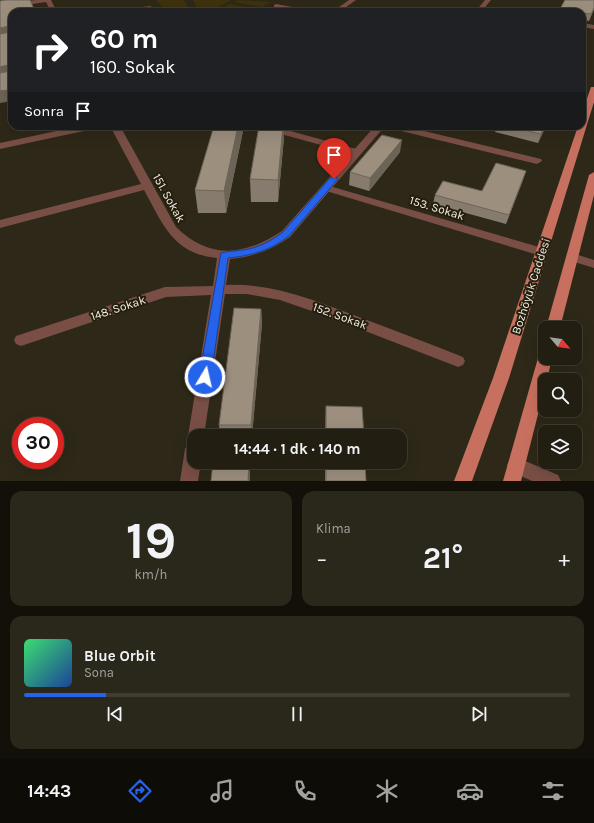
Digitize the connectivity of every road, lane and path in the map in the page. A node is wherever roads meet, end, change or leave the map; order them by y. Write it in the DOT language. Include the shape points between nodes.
graph roads {
  1 [pos="48,0"];
  2 [pos="353,0"];
  3 [pos="488,0"];
  4 [pos="276,6"];
  5 [pos="0,7"];
  6 [pos="287,8"];
  7 [pos="341,8"];
  8 [pos="482,8"];
  9 [pos="594,90"];
  10 [pos="586,106"];
  11 [pos="74,130"];
  12 [pos="117,130"];
  13 [pos="277,130"];
  14 [pos="376,130"];
  15 [pos="409,130"];
  16 [pos="578,130"];
  17 [pos="0,146"];
  18 [pos="357,152"];
  19 [pos="537,161"];
  20 [pos="594,175"];
  21 [pos="147,186"];
  22 [pos="326,188"];
  23 [pos="0,224"];
  24 [pos="542,252"];
  25 [pos="224,255"];
  26 [pos="572,257"];
  27 [pos="594,264"];
  28 [pos="219,289"];
  29 [pos="555,321"];
  30 [pos="21,340"];
  31 [pos="458,361"];
  32 [pos="543,365"];
  33 [pos="197,429"];
  34 [pos="191,469"];
  35 [pos="514,473"];
  36 [pos="189,481"];
  37 [pos="463,481"];
  38 [pos="552,481"];
  1 -- 5 [label="street"];
  2 -- 7 [label="street"];
  3 -- 8 [label="street"];
  4 -- 6 [label="street"];
  9 -- 10 [label="main road, Bozhöyük Caddesi"];
  11 -- 17 [label="street"];
  12 -- 21 [label="street, 151. Sokak"];
  13 -- 18 [label="street"];
  14 -- 18 [label="street, 151. Sokak"];
  15 -- 19 [label="street"];
  16 -- 24 [label="main road, Bozhöyük Caddesi"];
  18 -- 22 [label="street, 151. Sokak"];
  20 -- 26 [label="main road"];
  21 -- 23 [label="street"];
  21 -- 25 [label="street, 151. Sokak" via="170,229 182,242 201,251"];
  22 -- 24 [label="street, 153. Sokak"];
  22 -- 25 [label="street, 151. Sokak" via="277,241 246,253"];
  24 -- 37 [label="main road, Bozhöyük Caddesi" via="501,378"];
  25 -- 28 [label="street"];
  26 -- 27 [label="street"];
  26 -- 29 [label="main road"];
  28 -- 30 [label="street, 148. Sokak" via="165,292"];
  28 -- 31 [label="street, 152. Sokak" via="247,289 281,295"];
  28 -- 33 [label="street"];
  32 -- 35 [label="main road"];
  34 -- 36 [label="street"];
  35 -- 38 [label="street"];
}
